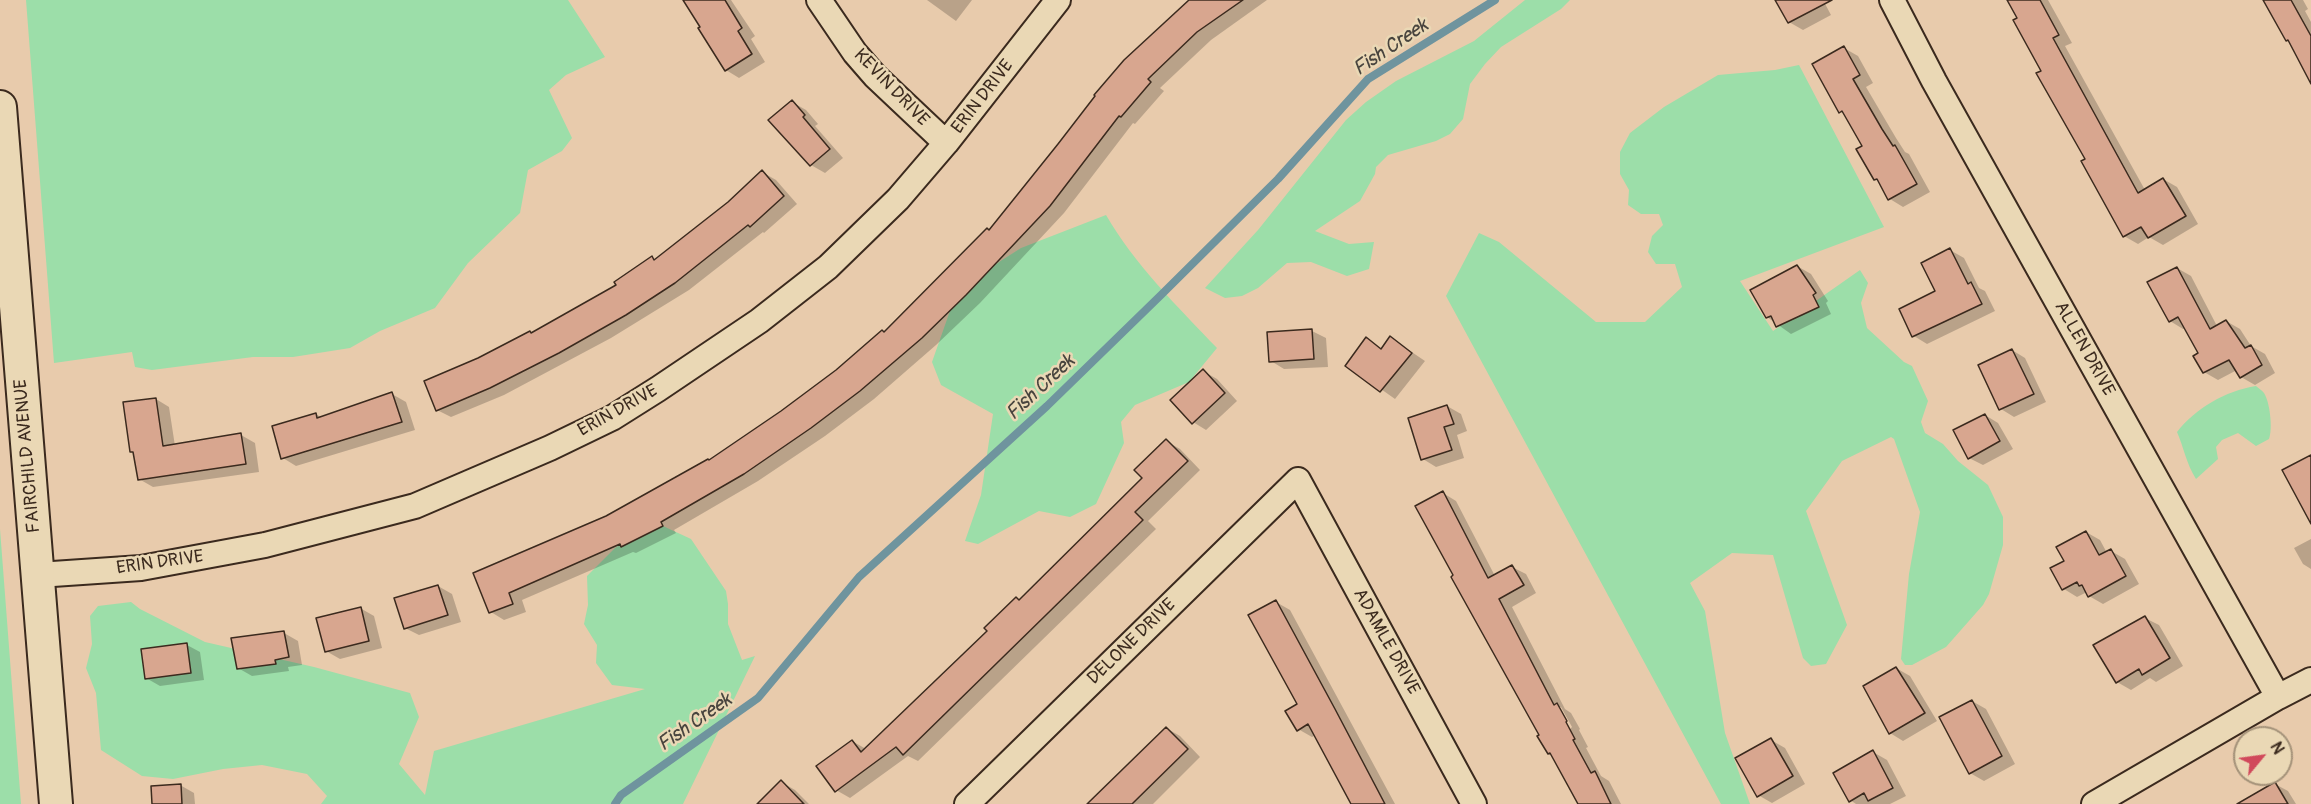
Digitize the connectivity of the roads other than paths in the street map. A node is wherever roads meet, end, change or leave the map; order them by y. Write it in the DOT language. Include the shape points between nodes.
graph roads {
  1 [pos="819,0"];
  2 [pos="1058,0"];
  3 [pos="1892,0"];
  4 [pos="0,107"];
  5 [pos="946,143"];
  6 [pos="1298,480"];
  7 [pos="38,575"];
  8 [pos="2311,680"];
  9 [pos="2278,697"];
  10 [pos="56,804"];
  11 [pos="967,804"];
  12 [pos="1474,804"];
  13 [pos="2094,804"];
  1 -- 5 [label="street, KEVIN DRIVE" via="874,76"];
  2 -- 5 [label="street, ERIN DRIVE"];
  3 -- 9 [label="street, ALLEN DRIVE"];
  4 -- 7 [label="main road, FAIRCHILD AVENUE"];
  5 -- 7 [label="street, ERIN DRIVE" via="898,198 828,267 759,321 612,418 550,448 415,506 265,545 141,568"];
  6 -- 11 [label="street, DELONE DRIVE"];
  6 -- 12 [label="street, ADAMLE DRIVE"];
  7 -- 10 [label="main road, FAIRCHILD AVENUE"];
  8 -- 9 [label="street"];
  9 -- 13 [label="street"];
}
